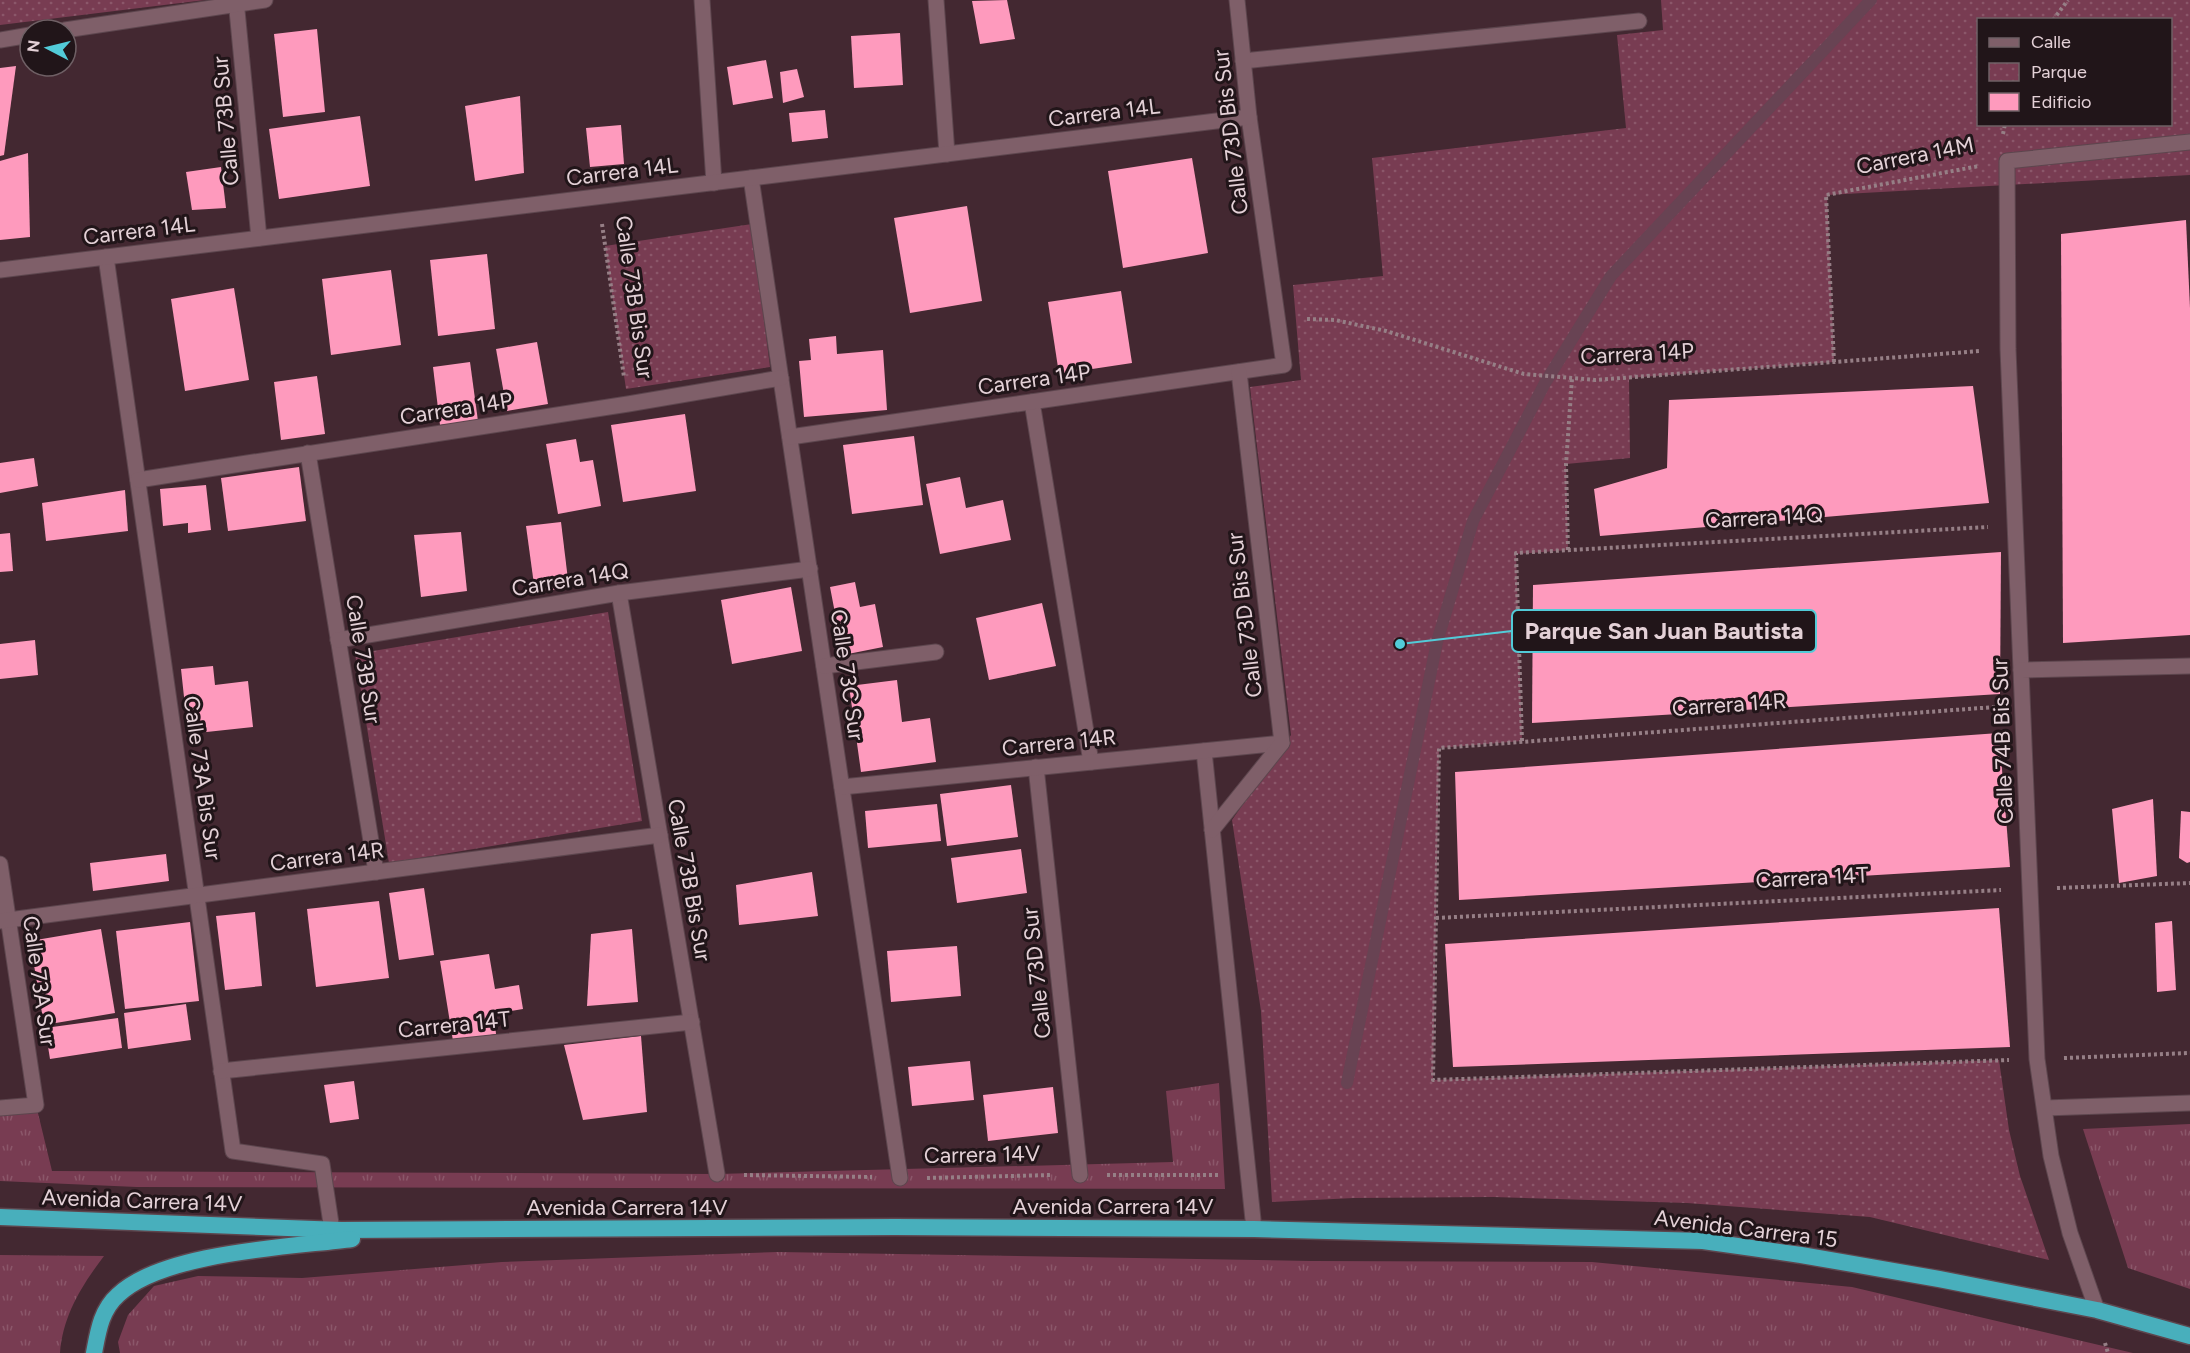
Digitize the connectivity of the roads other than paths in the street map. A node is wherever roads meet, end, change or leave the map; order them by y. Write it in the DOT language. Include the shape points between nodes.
graph roads {
  1 [pos="265,0"];
  2 [pos="702,0"];
  3 [pos="936,0"];
  4 [pos="1237,0"];
  5 [pos="236,2"];
  6 [pos="1639,21"];
  7 [pos="78,28"];
  8 [pos="18,37"];
  9 [pos="0,40"];
  10 [pos="1243,61"];
  11 [pos="1249,117"];
  12 [pos="2190,142"];
  13 [pos="947,154"];
  14 [pos="2007,161"];
  15 [pos="751,178"];
  16 [pos="714,183"];
  17 [pos="259,238"];
  18 [pos="106,256"];
  19 [pos="0,270"];
  20 [pos="1284,365"];
  21 [pos="1239,372"];
  22 [pos="781,378"];
  23 [pos="1032,402"];
  24 [pos="790,437"];
  25 [pos="308,453"];
  26 [pos="138,480"];
  27 [pos="810,568"];
  28 [pos="619,593"];
  29 [pos="338,640"];
  30 [pos="936,652"];
  31 [pos="824,666"];
  32 [pos="2190,666"];
  33 [pos="2021,670"];
  34 [pos="1282,743"];
  35 [pos="1204,751"];
  36 [pos="1091,762"];
  37 [pos="1036,767"];
  38 [pos="842,787"];
  39 [pos="1212,830"];
  40 [pos="660,835"];
  41 [pos="0,864"];
  42 [pos="376,872"];
  43 [pos="196,895"];
  44 [pos="4,921"];
  45 [pos="692,1022"];
  46 [pos="221,1071"];
  47 [pos="2190,1103"];
  48 [pos="2044,1107"];
  49 [pos="0,1108"];
  50 [pos="717,1174"];
  51 [pos="1080,1175"];
  52 [pos="900,1178"];
  53 [pos="0,1217"];
  54 [pos="1254,1229"];
  55 [pos="332,1230"];
  56 [pos="422,1230"];
  57 [pos="2097,1310"];
  58 [pos="2190,1336"];
  59 [pos="94,1353"];
  1 -- 5 [label="street"];
  2 -- 16 [label="street"];
  3 -- 13 [label="street"];
  4 -- 10 [label="street, Calle 73D Bis Sur"];
  5 -- 7 [label="street"];
  5 -- 17 [label="street, Calle 73B Sur"];
  6 -- 10 [label="street"];
  8 -- 9 [label="street"];
  10 -- 11 [label="street, Calle 73D Bis Sur"];
  11 -- 13 [label="street, Carrera 14L"];
  11 -- 20 [label="street, Calle 73D Bis Sur"];
  12 -- 14 [label="street, Carrera 14M"];
  13 -- 15 [label="street, Carrera 14L"];
  14 -- 33 [label="street, Calle 74B Bis Sur" via="2008,349"];
  15 -- 16 [label="street, Carrera 14L"];
  15 -- 22 [label="street, Calle 73C Sur"];
  16 -- 17 [label="street, Carrera 14L"];
  17 -- 18 [label="street, Carrera 14L"];
  18 -- 19 [label="street, Carrera 14L"];
  18 -- 26 [label="street, Calle 73A Bis Sur"];
  20 -- 21 [label="street, Carrera 14P"];
  21 -- 23 [label="street, Carrera 14P"];
  21 -- 34 [label="street, Calle 73D Bis Sur"];
  22 -- 24 [label="street, Calle 73C Sur"];
  22 -- 25 [label="street, Carrera 14P"];
  23 -- 24 [label="street, Carrera 14P"];
  23 -- 36 [label="street"];
  24 -- 27 [label="street, Calle 73C Sur"];
  25 -- 26 [label="street, Carrera 14P"];
  25 -- 29 [label="street, Calle 73B Sur"];
  26 -- 43 [label="street, Calle 73A Bis Sur"];
  27 -- 28 [label="street, Carrera 14Q"];
  27 -- 31 [label="street, Calle 73C Sur"];
  28 -- 29 [label="street, Carrera 14Q"];
  28 -- 40 [label="street, Calle 73B Bis Sur"];
  29 -- 42 [label="street, Calle 73B Sur"];
  30 -- 31 [label="street"];
  31 -- 38 [label="street, Calle 73C Sur"];
  32 -- 33 [label="street"];
  33 -- 48 [label="street, Calle 74B Bis Sur" via="2037,1059"];
  34 -- 35 [label="street, Carrera 14R"];
  34 -- 39 [label="street"];
  35 -- 36 [label="street, Carrera 14R"];
  35 -- 39 [label="street"];
  36 -- 37 [label="street, Carrera 14R"];
  37 -- 38 [label="street, Carrera 14R"];
  37 -- 51 [label="street, Calle 73D Sur"];
  38 -- 52 [label="street, Calle 73C Sur"];
  39 -- 54 [label="street"];
  40 -- 42 [label="street, Carrera 14R"];
  40 -- 45 [label="street, Calle 73B Bis Sur"];
  41 -- 44 [label="street, Calle 73A Sur"];
  42 -- 43 [label="street, Carrera 14R"];
  43 -- 44 [label="street, Carrera 14R"];
  43 -- 46 [label="street, Calle 73A Bis Sur"];
  44 -- 49 [label="street, Calle 73A Sur" via="36,1105"];
  45 -- 46 [label="street, Carrera 14T"];
  45 -- 50 [label="street, Calle 73B Bis Sur"];
  46 -- 55 [label="street, Calle 73A Bis Sur" via="233,1151 322,1164"];
  47 -- 48 [label="street"];
  48 -- 57 [label="street, Calle 74B Bis Sur" via="2051,1156 2070,1233"];
  53 -- 55 [label="highway, Avenida Carrera 14V"];
  54 -- 56 [label="highway, Avenida Carrera 14V"];
  54 -- 57 [label="highway, Avenida Carrera 15" via="1702,1241 1801,1255"];
  55 -- 56 [label="highway, Avenida Carrera 14V"];
  56 -- 59 [label="highway" via="242,1253 188,1263 140,1278 117,1295 100,1321"];
  57 -- 58 [label="highway, Avenida Carrera 15"];
}
